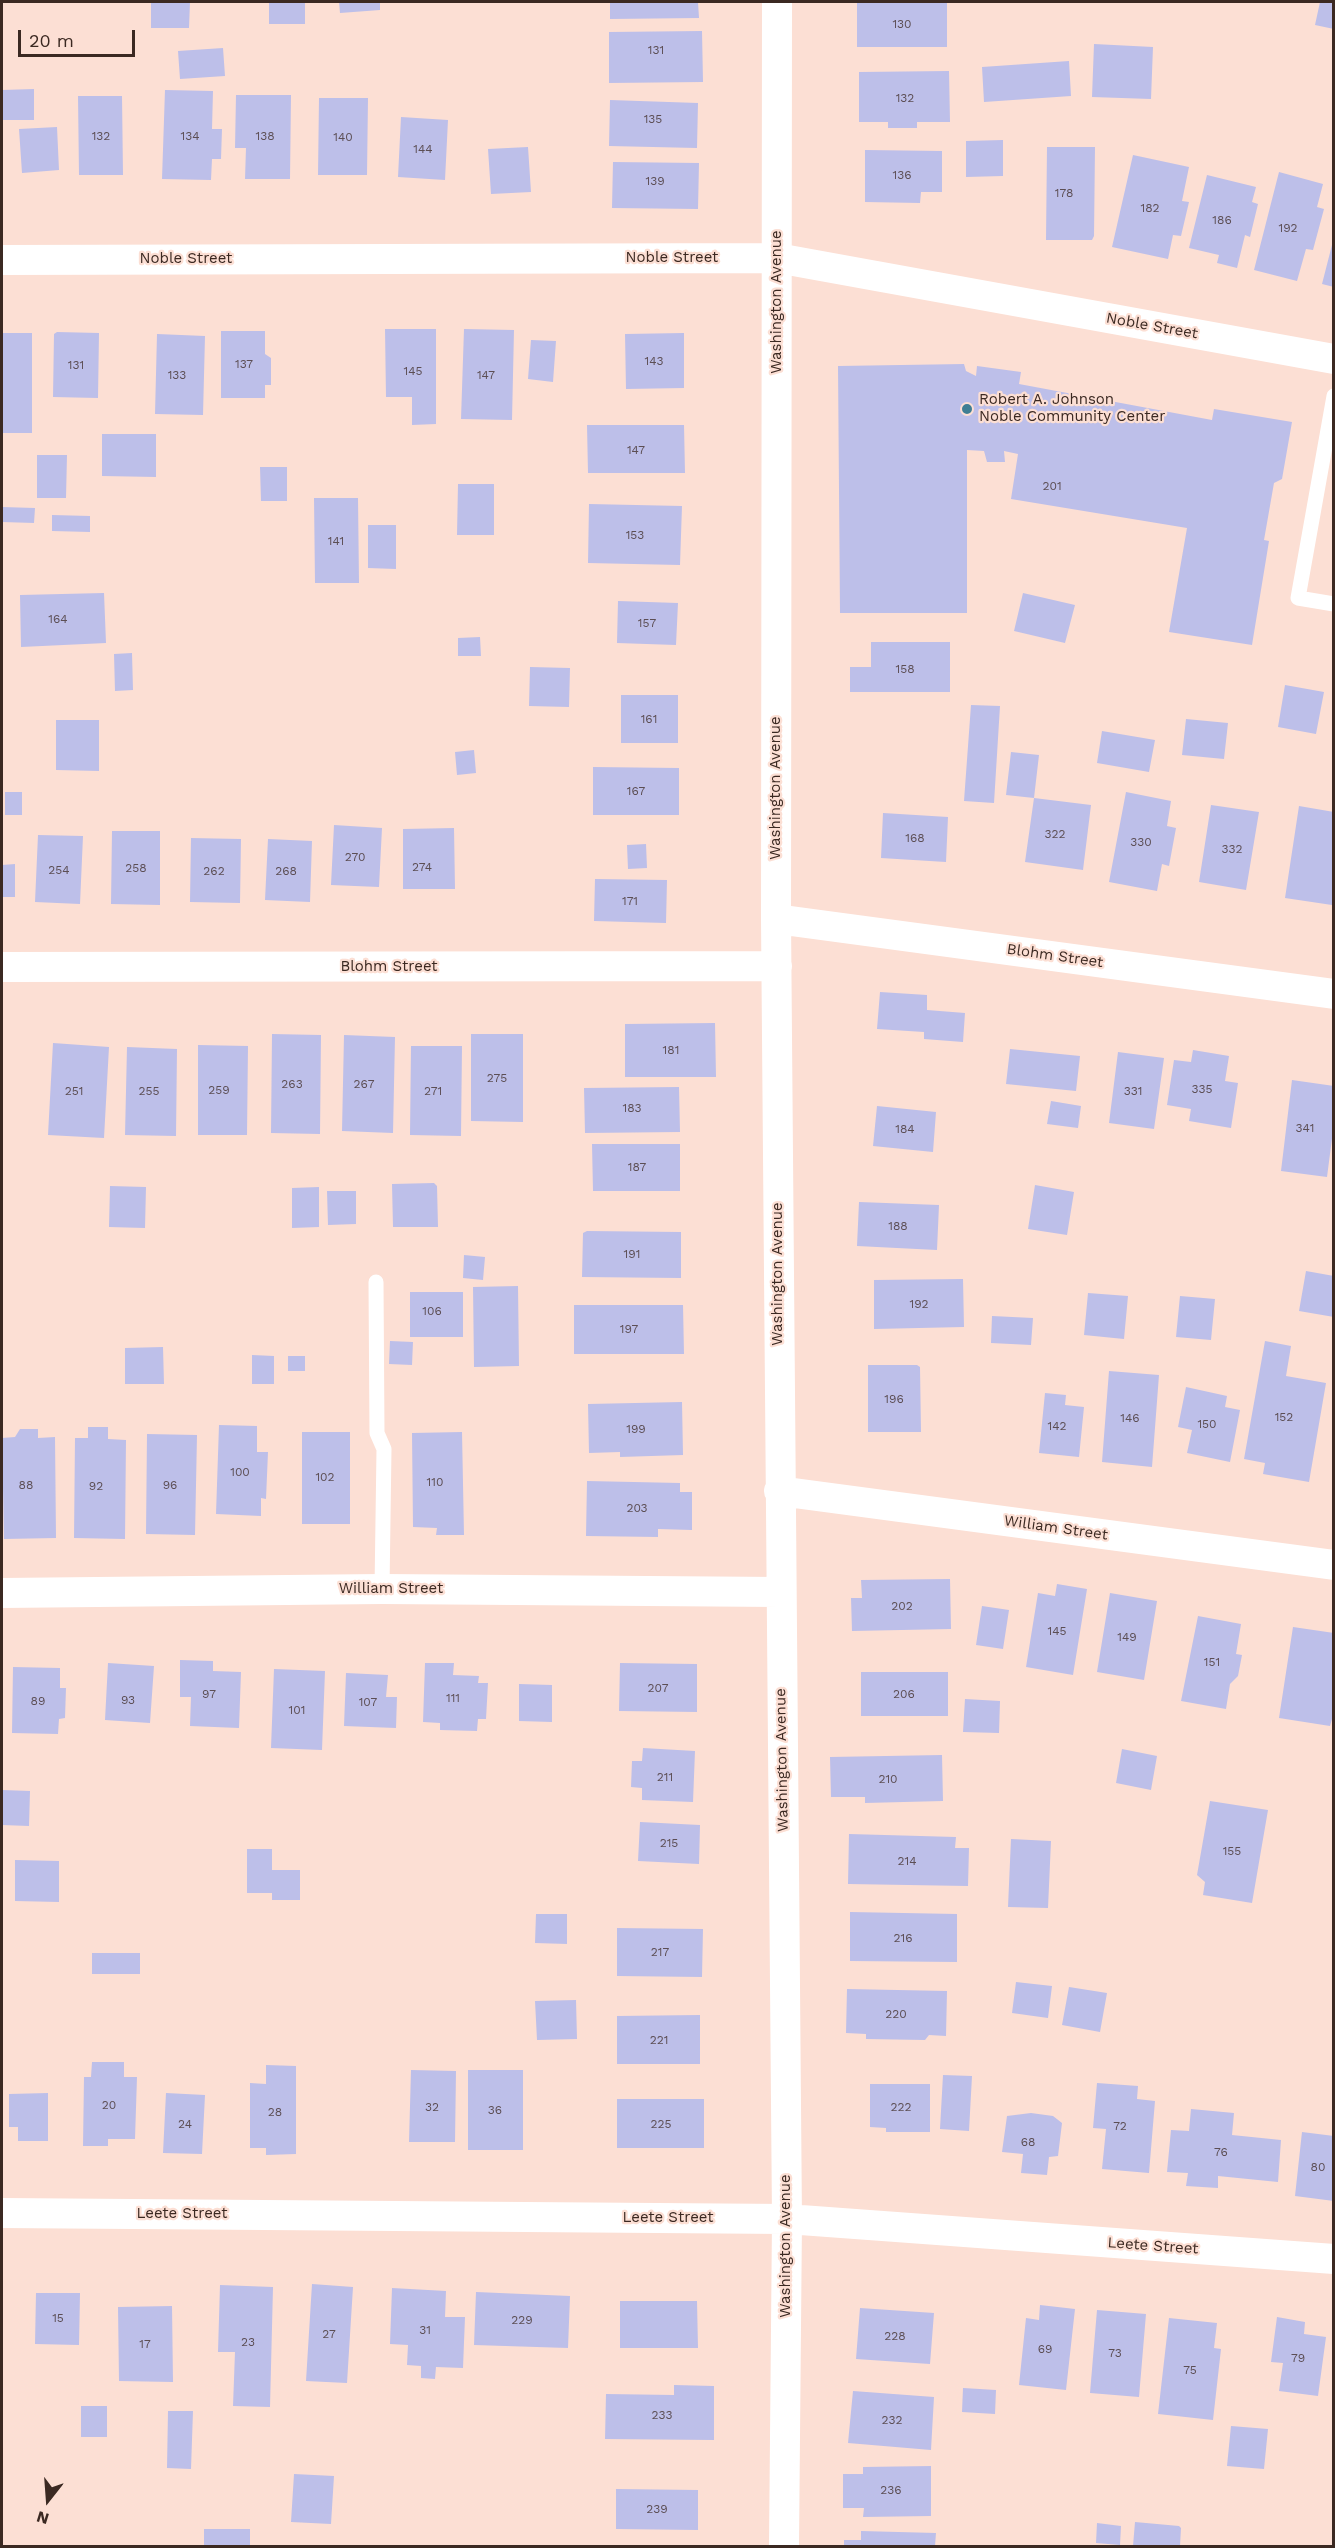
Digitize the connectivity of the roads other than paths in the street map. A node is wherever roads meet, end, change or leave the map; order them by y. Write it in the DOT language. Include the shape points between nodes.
graph roads {
  1 [pos="777,2"];
  2 [pos="777,258"];
  3 [pos="2,260"];
  4 [pos="1334,359"];
  5 [pos="1334,396"];
  6 [pos="1334,604"];
  7 [pos="776,919"];
  8 [pos="777,966"];
  9 [pos="2,967"];
  10 [pos="1334,994"];
  11 [pos="376,1282"];
  12 [pos="779,1491"];
  13 [pos="1334,1565"];
  14 [pos="382,1589"];
  15 [pos="780,1592"];
  16 [pos="2,1593"];
  17 [pos="2,2213"];
  18 [pos="787,2219"];
  19 [pos="1334,2259"];
  20 [pos="784,2547"];
  1 -- 2 [label="street, Washington Avenue"];
  2 -- 3 [label="street, Noble Street"];
  2 -- 4 [label="street, Noble Street"];
  2 -- 7 [label="street, Washington Avenue"];
  5 -- 6 [label="lane" via="1298,598"];
  7 -- 8 [label="street, Washington Avenue"];
  7 -- 10 [label="street, Blohm Street"];
  8 -- 9 [label="street, Blohm Street"];
  8 -- 12 [label="street, Washington Avenue"];
  11 -- 14 [label="lane" via="377,1433 384,1449"];
  12 -- 13 [label="street, William Street"];
  12 -- 15 [label="street, Washington Avenue"];
  14 -- 15 [label="street, William Street"];
  14 -- 16 [label="street, William Street"];
  15 -- 18 [label="street, Washington Avenue"];
  17 -- 18 [label="street, Leete Street"];
  18 -- 19 [label="street, Leete Street"];
  18 -- 20 [label="street, Washington Avenue"];
}
